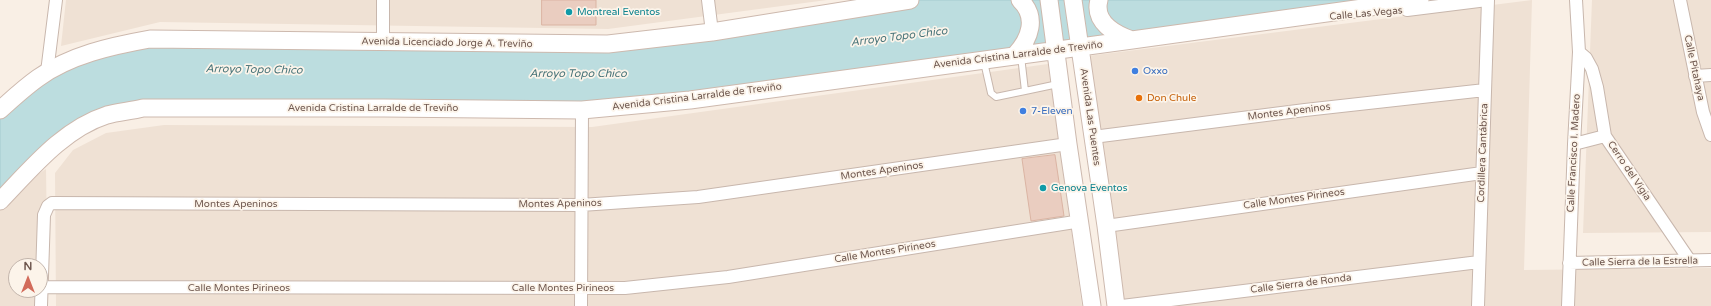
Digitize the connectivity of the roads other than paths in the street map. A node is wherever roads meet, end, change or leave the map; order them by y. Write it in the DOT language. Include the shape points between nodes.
graph roads {
  1 [pos="56,0"];
  2 [pos="383,0"];
  3 [pos="708,0"];
  4 [pos="910,0"];
  5 [pos="1020,0"];
  6 [pos="1049,0"];
  7 [pos="1073,0"];
  8 [pos="1099,0"];
  9 [pos="1420,0"];
  10 [pos="1487,0"];
  11 [pos="1576,0"];
  12 [pos="1680,0"];
  13 [pos="1316,15"];
  14 [pos="712,32"];
  15 [pos="1132,40"];
  16 [pos="383,42"];
  17 [pos="1079,44"];
  18 [pos="1055,47"];
  19 [pos="1020,52"];
  20 [pos="1579,52"];
  21 [pos="983,60"];
  22 [pos="47,72"];
  23 [pos="1695,76"];
  24 [pos="1711,76"];
  25 [pos="1060,84"];
  26 [pos="1485,90"];
  27 [pos="1025,91"];
  28 [pos="0,110"];
  29 [pos="582,110"];
  30 [pos="1711,135"];
  31 [pos="1605,136"];
  32 [pos="1093,137"];
  33 [pos="1068,144"];
  34 [pos="1574,144"];
  35 [pos="1482,173"];
  36 [pos="0,201"];
  37 [pos="581,205"];
  38 [pos="1081,221"];
  39 [pos="1106,226"];
  40 [pos="42,258"];
  41 [pos="1711,260"];
  42 [pos="1690,261"];
  43 [pos="1479,262"];
  44 [pos="1569,263"];
  45 [pos="48,287"];
  46 [pos="580,288"];
  47 [pos="581,306"];
  48 [pos="1092,306"];
  49 [pos="1116,306"];
  50 [pos="1122,306"];
  51 [pos="1478,306"];
  52 [pos="1568,306"];
  1 -- 22 [label="street"];
  2 -- 16 [label="street"];
  3 -- 14 [label="street"];
  4 -- 14 [label="main road, Avenida Licenciado Jorge A. Treviño"];
  5 -- 19 [label="main road" via="1025,5 1031,24"];
  6 -- 18 [label="main road"];
  7 -- 17 [label="main road, Avenida Las Puentes"];
  8 -- 15 [label="main road" via="1101,17 1110,30 1116,35"];
  9 -- 13 [label="main road, Avenida Cristina Larralde de Treviño"];
  10 -- 13 [label="street, Calle Las Vegas" via="1340,17 1325,18"];
  10 -- 26 [label="street, Cordillera Cantábrica"];
  11 -- 20 [label="street, Calle Francisco I. Madero"];
  12 -- 23 [label="street, Calle Pitahaya"];
  13 -- 15 [label="main road, Avenida Cristina Larralde de Treviño"];
  14 -- 16 [label="main road, Avenida Licenciado Jorge A. Treviño" via="608,44"];
  15 -- 17 [label="main road, Avenida Cristina Larralde de Treviño"];
  16 -- 22 [label="main road, Avenida Licenciado Jorge A. Treviño" via="150,39 113,46 73,59"];
  17 -- 18 [label="main road, Avenida Cristina Larralde de Treviño"];
  17 -- 32 [label="main road, Avenida Las Puentes"];
  18 -- 19 [label="main road, Avenida Cristina Larralde de Treviño"];
  18 -- 25 [label="main road"];
  19 -- 21 [label="main road, Avenida Cristina Larralde de Treviño"];
  19 -- 27 [label="lane"];
  20 -- 31 [label="street, Cerro del Vigia" via="1592,69"];
  20 -- 34 [label="street, Calle Francisco I. Madero"];
  21 -- 27 [label="lane" via="993,96"];
  21 -- 29 [label="main road, Avenida Cristina Larralde de Treviño" via="690,100"];
  22 -- 28 [label="main road, Avenida Licenciado Jorge A. Treviño"];
  23 -- 24 [label="street"];
  23 -- 30 [label="street, Calle Pitahaya"];
  25 -- 27 [label="lane"];
  25 -- 33 [label="main road"];
  26 -- 32 [label="street, Montes Apeninos"];
  26 -- 35 [label="street, Cordillera Cantábrica"];
  29 -- 36 [label="main road, Avenida Cristina Larralde de Treviño" via="143,108 106,116 75,131 58,143"];
  29 -- 37 [label="street"];
  31 -- 34 [label="street"];
  31 -- 42 [label="street, Cerro del Vigia"];
  32 -- 39 [label="main road, Avenida Las Puentes"];
  33 -- 37 [label="street, Montes Apeninos" via="698,197"];
  33 -- 38 [label="main road"];
  34 -- 44 [label="street, Calle Francisco I. Madero"];
  35 -- 39 [label="street, Calle Montes Pirineos"];
  35 -- 43 [label="street, Cordillera Cantábrica"];
  37 -- 40 [label="street, Montes Apeninos" via="52,203 44,216"];
  37 -- 46 [label="street"];
  38 -- 46 [label="street, Calle Montes Pirineos" via="728,277 625,288"];
  38 -- 48 [label="main road"];
  39 -- 49 [label="main road, Avenida Las Puentes"];
  41 -- 42 [label="street, Calle Sierra de la Estrella"];
  42 -- 44 [label="street, Calle Sierra de la Estrella"];
  43 -- 50 [label="street, Calle Sierra de Ronda"];
  43 -- 51 [label="street, Cordillera Cantábrica"];
  44 -- 52 [label="street, Calle Francisco I. Madero"];
  45 -- 46 [label="street, Calle Montes Pirineos"];
  46 -- 47 [label="street"];
}
